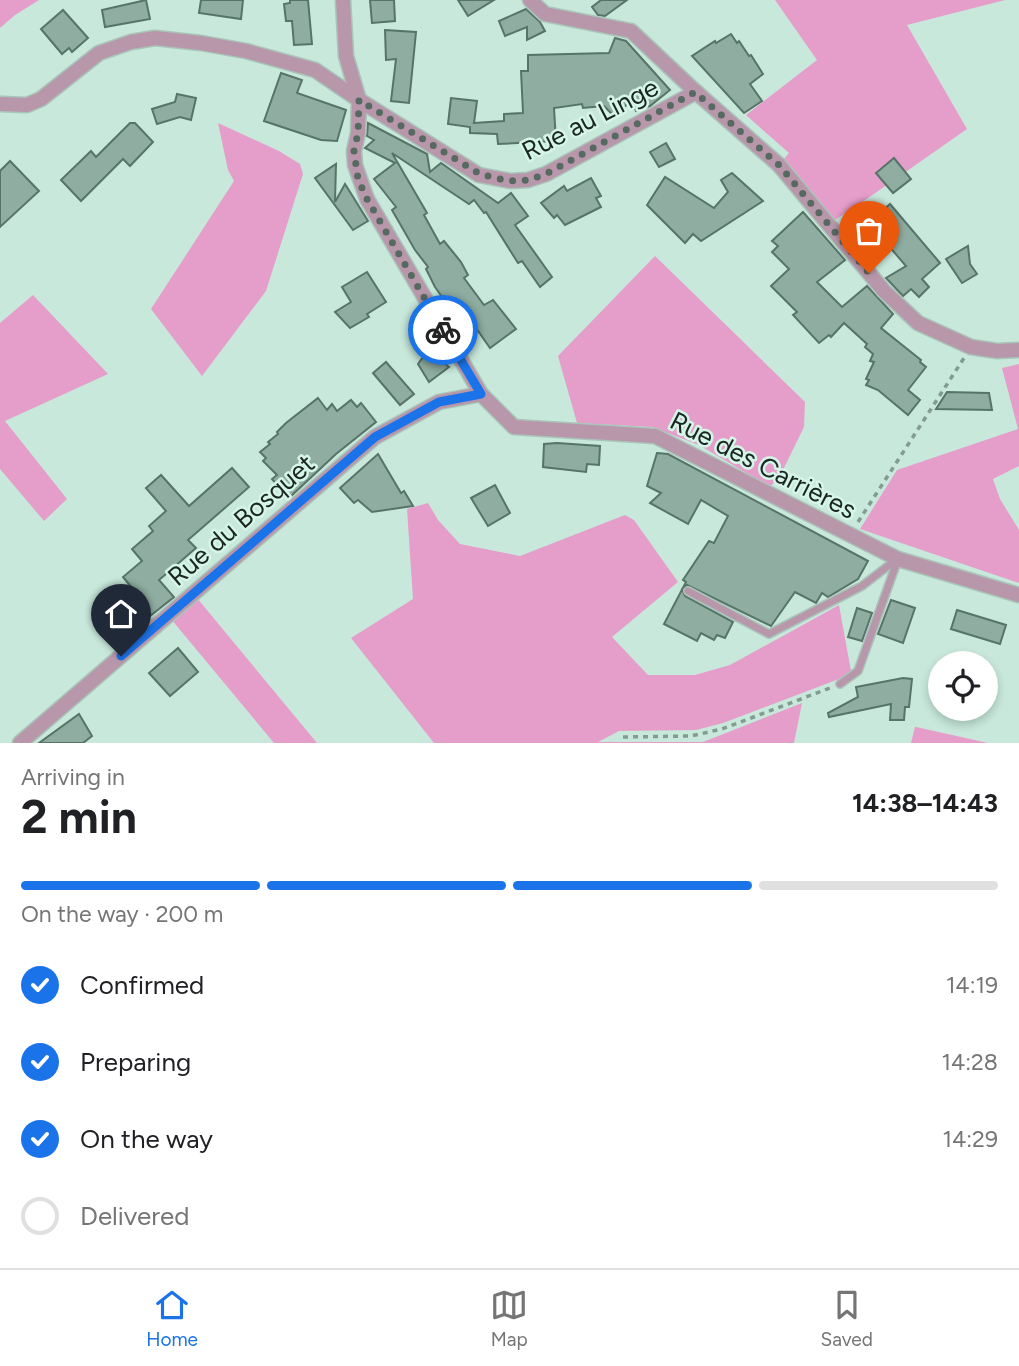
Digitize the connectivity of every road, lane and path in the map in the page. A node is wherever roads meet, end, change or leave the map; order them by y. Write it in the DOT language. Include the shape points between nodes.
graph roads {
  1 [pos="343,0"];
  2 [pos="530,0"];
  3 [pos="695,92"];
  4 [pos="359,100"];
  5 [pos="0,104"];
  6 [pos="971,347"];
  7 [pos="1019,350"];
  8 [pos="481,394"];
  9 [pos="851,537"];
  10 [pos="898,559"];
  11 [pos="688,591"];
  12 [pos="1019,594"];
  13 [pos="840,684"];
  14 [pos="624,737"];
  15 [pos="20,743"];
  1 -- 4 [label="street, Rue des Carrières" via="346,56"];
  2 -- 3 [label="street" via="544,14 631,31"];
  3 -- 4 [label="street, Rue au Linge" via="546,174 509,181 480,174"];
  3 -- 6 [label="street" via="779,165 884,291 918,323"];
  4 -- 5 [label="street, Rue au Linge" via="315,70 246,51 155,38 99,53 27,105"];
  4 -- 8 [label="street, Rue des Carrières" via="354,151 358,179"];
  6 -- 7 [label="street"];
  6 -- 9 [label="path" via="865,508"];
  8 -- 9 [label="street, Rue des Carrières" via="514,427 654,436"];
  8 -- 15 [label="street, Rue du Bosquet" via="439,402 375,437"];
  9 -- 10 [label="street, Rue des Carrières"];
  10 -- 11 [label="lane" via="862,586 769,634"];
  10 -- 12 [label="street, Rue des Carrières"];
  10 -- 13 [label="lane" via="858,671"];
  13 -- 14 [label="path" via="722,729 691,736"];
}
